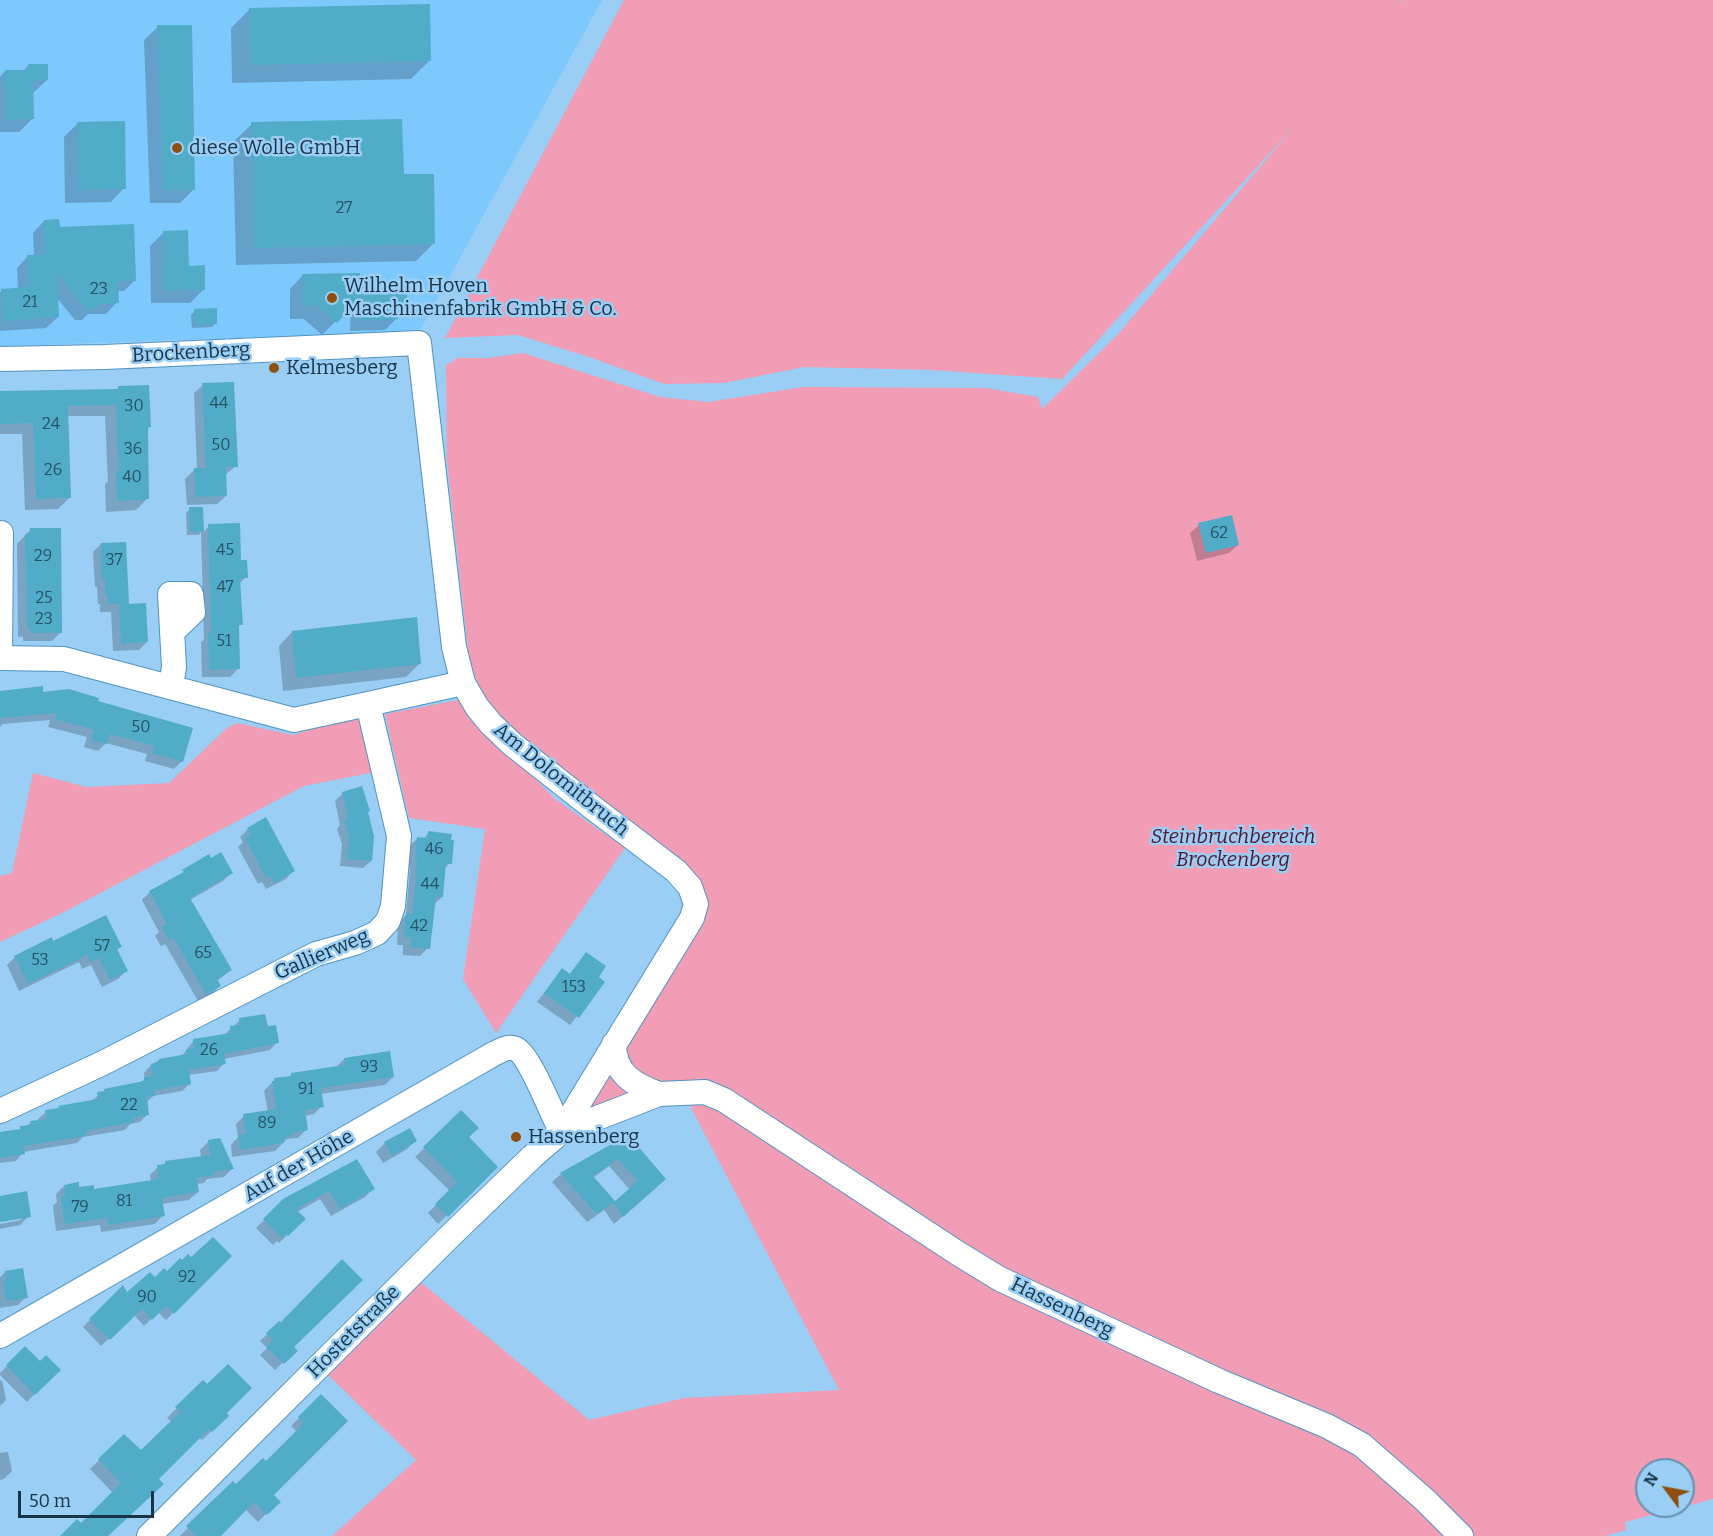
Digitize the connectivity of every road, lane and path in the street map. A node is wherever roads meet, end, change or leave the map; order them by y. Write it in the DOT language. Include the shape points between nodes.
graph roads {
  1 [pos="419,343"];
  2 [pos="0,359"];
  3 [pos="1,533"];
  4 [pos="172,632"];
  5 [pos="0,658"];
  6 [pos="463,683"];
  7 [pos="171,687"];
  8 [pos="368,704"];
  9 [pos="656,975"];
  10 [pos="614,1044"];
  11 [pos="659,1094"];
  12 [pos="0,1111"];
  13 [pos="561,1132"];
  14 [pos="0,1336"];
  15 [pos="149,1536"];
  16 [pos="1461,1536"];
  1 -- 2 [label="street, Brockenberg"];
  1 -- 6 [label="street, Am Dolomitbruch" via="454,647"];
  3 -- 5 [label="street"];
  4 -- 7 [label="street"];
  5 -- 7 [label="street" via="64,659"];
  6 -- 8 [label="street"];
  6 -- 9 [label="street, Am Dolomitbruch" via="477,707 512,744 690,887 696,904 692,918"];
  7 -- 8 [label="street" via="294,720"];
  8 -- 12 [label="street, Gallierweg" via="399,836 393,906 388,921 377,933 316,954"];
  9 -- 10 [label="street, Hostetstraße"];
  10 -- 11 [label="street" via="617,1067 638,1086"];
  10 -- 13 [label="street, Hostetstraße"];
  11 -- 13 [label="street, Hostetstraße"];
  11 -- 16 [label="street, Hassenberg" via="705,1092 724,1100 1000,1279 1362,1445"];
  13 -- 14 [label="street, Auf der Höhe" via="523,1055 506,1048"];
  13 -- 15 [label="street, Hostetstraße" via="450,1236"];
}
